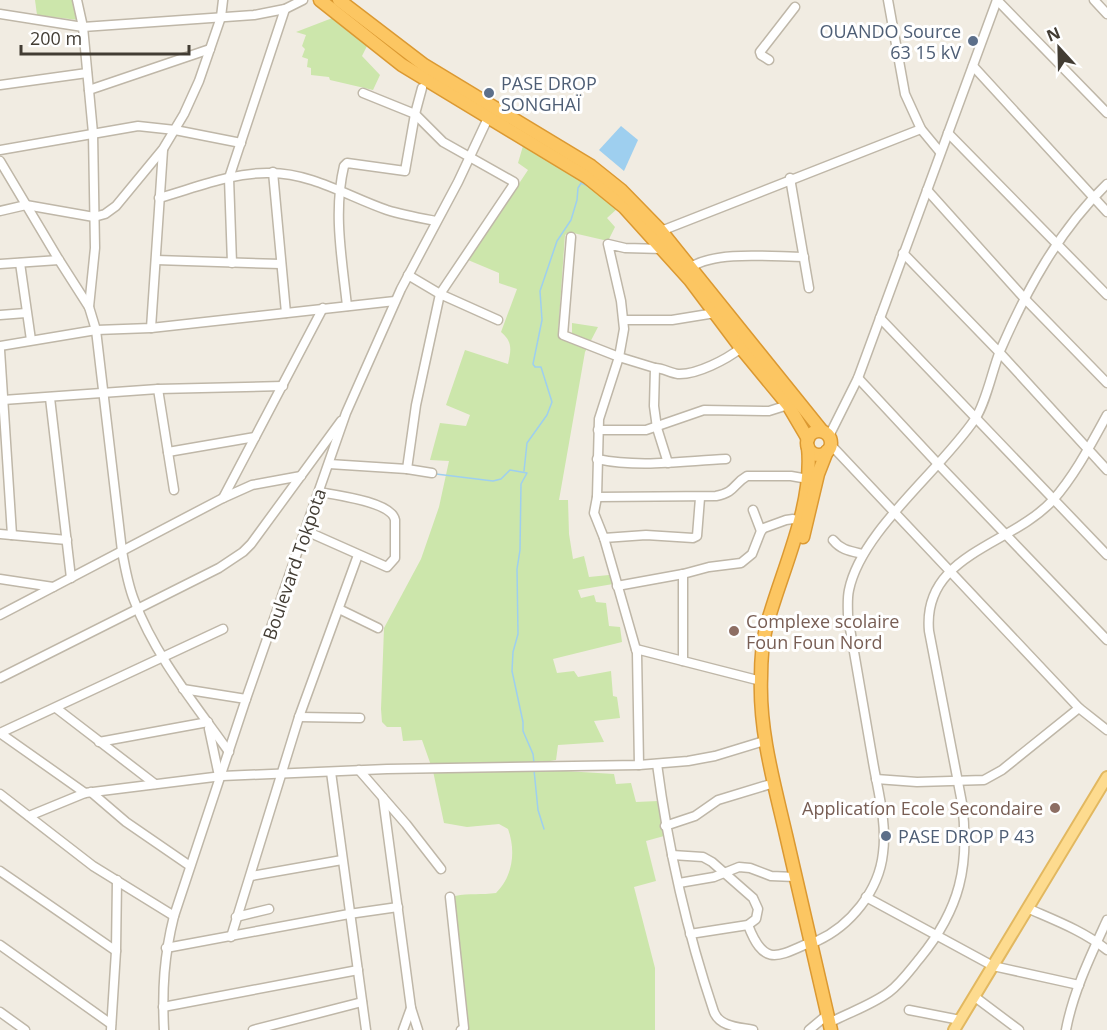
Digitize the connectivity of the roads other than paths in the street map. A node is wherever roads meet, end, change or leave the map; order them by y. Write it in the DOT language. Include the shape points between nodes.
graph roads {
  1 [pos="77,0"];
  2 [pos="223,0"];
  3 [pos="303,0"];
  4 [pos="320,0"];
  5 [pos="339,0"];
  6 [pos="888,0"];
  7 [pos="997,0"];
  8 [pos="1094,0"];
  9 [pos="795,7"];
  10 [pos="285,9"];
  11 [pos="0,14"];
  12 [pos="1107,14"];
  13 [pos="221,17"];
  14 [pos="83,27"];
  15 [pos="210,49"];
  16 [pos="768,60"];
  17 [pos="973,66"];
  18 [pos="87,73"];
  19 [pos="0,85"];
  20 [pos="422,88"];
  21 [pos="89,90"];
  22 [pos="363,93"];
  23 [pos="1107,113"];
  24 [pos="415,114"];
  25 [pos="488,118"];
  26 [pos="921,129"];
  27 [pos="175,130"];
  28 [pos="93,133"];
  29 [pos="948,133"];
  30 [pos="241,143"];
  31 [pos="163,149"];
  32 [pos="0,150"];
  33 [pos="940,152"];
  34 [pos="471,156"];
  35 [pos="0,161"];
  36 [pos="273,172"];
  37 [pos="229,178"];
  38 [pos="790,178"];
  39 [pos="1107,184"];
  40 [pos="339,189"];
  41 [pos="927,190"];
  42 [pos="1093,197"];
  43 [pos="159,198"];
  44 [pos="26,205"];
  45 [pos="0,211"];
  46 [pos="1107,212"];
  47 [pos="94,217"];
  48 [pos="436,221"];
  49 [pos="661,231"];
  50 [pos="571,237"];
  51 [pos="1056,244"];
  52 [pos="663,249"];
  53 [pos="903,253"];
  54 [pos="804,257"];
  55 [pos="58,260"];
  56 [pos="156,260"];
  57 [pos="20,263"];
  58 [pos="232,263"];
  59 [pos="0,264"];
  60 [pos="281,264"];
  61 [pos="692,267"];
  62 [pos="408,275"];
  63 [pos="809,288"];
  64 [pos="441,294"];
  65 [pos="1107,295"];
  66 [pos="1025,299"];
  67 [pos="395,301"];
  68 [pos="346,306"];
  69 [pos="89,307"];
  70 [pos="323,308"];
  71 [pos="26,313"];
  72 [pos="286,313"];
  73 [pos="715,314"];
  74 [pos="0,315"];
  75 [pos="880,318"];
  76 [pos="498,320"];
  77 [pos="624,320"];
  78 [pos="151,328"];
  79 [pos="96,330"];
  80 [pos="31,340"];
  81 [pos="0,348"];
  82 [pos="741,348"];
  83 [pos="1000,353"];
  84 [pos="619,357"];
  85 [pos="655,368"];
  86 [pos="858,378"];
  87 [pos="1107,383"];
  88 [pos="283,386"];
  89 [pos="158,389"];
  90 [pos="104,393"];
  91 [pos="50,398"];
  92 [pos="3,400"];
  93 [pos="788,405"];
  94 [pos="346,413"];
  95 [pos="1107,415"];
  96 [pos="976,417"];
  97 [pos="657,428"];
  98 [pos="598,430"];
  99 [pos="255,437"];
  100 [pos="827,441"];
  101 [pos="808,443"];
  102 [pos="1088,449"];
  103 [pos="168,452"];
  104 [pos="597,459"];
  105 [pos="726,459"];
  106 [pos="668,463"];
  107 [pos="329,464"];
  108 [pos="939,465"];
  109 [pos="407,469"];
  110 [pos="1107,470"];
  111 [pos="432,473"];
  112 [pos="301,476"];
  113 [pos="808,479"];
  114 [pos="174,490"];
  115 [pos="319,492"];
  116 [pos="597,497"];
  117 [pos="223,498"];
  118 [pos="700,498"];
  119 [pos="1054,499"];
  120 [pos="753,510"];
  121 [pos="894,513"];
  122 [pos="799,521"];
  123 [pos="306,531"];
  124 [pos="761,531"];
  125 [pos="0,534"];
  126 [pos="12,535"];
  127 [pos="1006,536"];
  128 [pos="604,538"];
  129 [pos="67,540"];
  130 [pos="833,540"];
  131 [pos="122,551"];
  132 [pos="863,554"];
  133 [pos="358,555"];
  134 [pos="1107,555"];
  135 [pos="950,572"];
  136 [pos="683,574"];
  137 [pos="71,578"];
  138 [pos="0,579"];
  139 [pos="617,586"];
  140 [pos="53,587"];
  141 [pos="137,609"];
  142 [pos="339,609"];
  143 [pos="0,615"];
  144 [pos="378,627"];
  145 [pos="223,629"];
  146 [pos="1107,640"];
  147 [pos="636,649"];
  148 [pos="162,656"];
  149 [pos="683,661"];
  150 [pos="1,677"];
  151 [pos="761,681"];
  152 [pos="183,689"];
  153 [pos="246,699"];
  154 [pos="56,708"];
  155 [pos="1079,708"];
  156 [pos="299,717"];
  157 [pos="360,718"];
  158 [pos="208,722"];
  159 [pos="1107,730"];
  160 [pos="0,733"];
  161 [pos="764,741"];
  162 [pos="99,742"];
  163 [pos="229,752"];
  164 [pos="657,764"];
  165 [pos="639,765"];
  166 [pos="359,770"];
  167 [pos="331,772"];
  168 [pos="281,773"];
  169 [pos="221,776"];
  170 [pos="1107,777"];
  171 [pos="876,778"];
  172 [pos="957,781"];
  173 [pos="774,783"];
  174 [pos="155,784"];
  175 [pos="88,792"];
  176 [pos="0,794"];
  177 [pos="383,798"];
  178 [pos="29,816"];
  179 [pos="665,826"];
  180 [pos="672,855"];
  181 [pos="342,860"];
  182 [pos="190,866"];
  183 [pos="441,869"];
  184 [pos="0,871"];
  185 [pos="724,873"];
  186 [pos="251,876"];
  187 [pos="795,877"];
  188 [pos="117,880"];
  189 [pos="679,883"];
  190 [pos="450,897"];
  191 [pos="866,897"];
  192 [pos="398,907"];
  193 [pos="1027,908"];
  194 [pos="269,909"];
  195 [pos="349,914"];
  196 [pos="174,916"];
  197 [pos="236,917"];
  198 [pos="1107,920"];
  199 [pos="748,925"];
  200 [pos="690,934"];
  201 [pos="938,936"];
  202 [pos="231,937"];
  203 [pos="1096,941"];
  204 [pos="814,942"];
  205 [pos="0,945"];
  206 [pos="166,948"];
  207 [pos="1107,950"];
  208 [pos="116,951"];
  209 [pos="993,966"];
  210 [pos="358,970"];
  211 [pos="1079,985"];
  212 [pos="975,996"];
  213 [pos="363,1002"];
  214 [pos="163,1007"];
  215 [pos="411,1008"];
  216 [pos="909,1010"];
  217 [pos="0,1011"];
  218 [pos="960,1020"];
  219 [pos="833,1024"];
  220 [pos="111,1027"];
  221 [pos="25,1030"];
  222 [pos="164,1030"];
  223 [pos="254,1030"];
  224 [pos="366,1030"];
  225 [pos="403,1030"];
  226 [pos="418,1030"];
  227 [pos="461,1030"];
  228 [pos="753,1030"];
  229 [pos="809,1030"];
  230 [pos="954,1030"];
  231 [pos="1019,1030"];
  232 [pos="1066,1030"];
  1 -- 14 [label="street"];
  2 -- 13 [label="street"];
  3 -- 10 [label="street"];
  4 -- 25 [label="highway" via="402,65"];
  5 -- 49 [label="highway" via="442,77 591,166 638,205"];
  6 -- 26 [label="street" via="905,94"];
  7 -- 17 [label="street"];
  7 -- 23 [label="street"];
  8 -- 12 [label="street"];
  9 -- 16 [label="street" via="760,52"];
  10 -- 13 [label="street"];
  10 -- 30 [label="street"];
  11 -- 14 [label="street"];
  13 -- 14 [label="street"];
  13 -- 15 [label="street"];
  14 -- 18 [label="street"];
  15 -- 21 [label="street"];
  15 -- 27 [label="street"];
  17 -- 29 [label="street"];
  17 -- 42 [label="street"];
  18 -- 19 [label="street"];
  18 -- 21 [label="street"];
  20 -- 24 [label="street"];
  21 -- 28 [label="street"];
  22 -- 24 [label="street"];
  24 -- 34 [label="street" via="443,142"];
  24 -- 40 [label="street" via="405,171 347,163"];
  25 -- 34 [label="street, Boulevard Tokpota"];
  25 -- 52 [label="highway" via="587,177 624,207"];
  26 -- 33 [label="street"];
  26 -- 38 [label="street"];
  27 -- 28 [label="street" via="138,126"];
  27 -- 30 [label="street"];
  27 -- 31 [label="street"];
  28 -- 32 [label="street"];
  28 -- 47 [label="street"];
  29 -- 33 [label="street"];
  29 -- 51 [label="street"];
  30 -- 37 [label="street"];
  31 -- 43 [label="street"];
  31 -- 47 [label="street" via="116,206"];
  33 -- 41 [label="street"];
  34 -- 48 [label="street, Boulevard Tokpota"];
  34 -- 64 [label="street" via="512,179 514,184"];
  35 -- 44 [label="street"];
  36 -- 37 [label="street"];
  36 -- 40 [label="street"];
  36 -- 60 [label="street"];
  37 -- 43 [label="street"];
  37 -- 58 [label="street"];
  38 -- 49 [label="street"];
  38 -- 54 [label="street"];
  39 -- 42 [label="street"];
  40 -- 48 [label="street" via="386,210"];
  40 -- 68 [label="street"];
  41 -- 53 [label="street"];
  41 -- 66 [label="street"];
  42 -- 46 [label="street"];
  42 -- 51 [label="street"];
  43 -- 56 [label="street"];
  44 -- 45 [label="street"];
  44 -- 47 [label="street"];
  44 -- 55 [label="street"];
  47 -- 69 [label="street"];
  48 -- 62 [label="street, Boulevard Tokpota"];
  49 -- 61 [label="highway"];
  50 -- 84 [label="street" via="563,335"];
  51 -- 65 [label="street"];
  51 -- 66 [label="street"];
  52 -- 73 [label="highway"];
  52 -- 77 [label="street" via="608,244"];
  53 -- 75 [label="street"];
  53 -- 83 [label="street"];
  54 -- 61 [label="street" via="732,256"];
  54 -- 63 [label="street"];
  55 -- 57 [label="street"];
  55 -- 69 [label="street"];
  56 -- 58 [label="street"];
  56 -- 78 [label="street"];
  57 -- 59 [label="street"];
  57 -- 71 [label="street"];
  58 -- 60 [label="street"];
  60 -- 72 [label="street"];
  61 -- 100 [label="highway"];
  62 -- 64 [label="street"];
  62 -- 67 [label="street, Boulevard Tokpota"];
  64 -- 76 [label="street"];
  64 -- 109 [label="street" via="416,405"];
  66 -- 83 [label="street"];
  66 -- 87 [label="street"];
  67 -- 68 [label="street"];
  67 -- 94 [label="street, Boulevard Tokpota"];
  68 -- 70 [label="street"];
  69 -- 79 [label="street"];
  70 -- 72 [label="street"];
  70 -- 88 [label="street"];
  71 -- 74 [label="street"];
  71 -- 80 [label="street"];
  72 -- 78 [label="street"];
  73 -- 77 [label="street" via="672,320"];
  73 -- 82 [label="highway"];
  75 -- 86 [label="street"];
  75 -- 96 [label="street"];
  77 -- 84 [label="street"];
  78 -- 79 [label="street"];
  79 -- 80 [label="street"];
  79 -- 90 [label="street"];
  80 -- 81 [label="street"];
  81 -- 92 [label="street"];
  82 -- 85 [label="street" via="724,360 689,373"];
  82 -- 93 [label="highway"];
  83 -- 96 [label="street"];
  83 -- 102 [label="street"];
  84 -- 85 [label="street"];
  84 -- 98 [label="street"];
  85 -- 97 [label="street"];
  86 -- 100 [label="street"];
  86 -- 108 [label="street"];
  88 -- 89 [label="street"];
  88 -- 99 [label="street"];
  89 -- 90 [label="street"];
  89 -- 103 [label="street"];
  90 -- 91 [label="street"];
  90 -- 131 [label="street"];
  91 -- 92 [label="street"];
  91 -- 129 [label="street"];
  92 -- 126 [label="street"];
  93 -- 97 [label="street" via="769,411 704,410"];
  93 -- 101 [label="highway"];
  94 -- 107 [label="street, Boulevard Tokpota"];
  94 -- 112 [label="street"];
  95 -- 102 [label="street"];
  96 -- 108 [label="street"];
  96 -- 119 [label="street"];
  97 -- 98 [label="street"];
  97 -- 106 [label="street"];
  98 -- 104 [label="street"];
  99 -- 103 [label="street"];
  99 -- 117 [label="street"];
  100 -- 101 [label="highway" via="812,433"];
  100 -- 101 [label="highway" via="816,454"];
  100 -- 121 [label="street"];
  100 -- 204 [label="highway" via="808,522 776,618 766,678 775,760"];
  101 -- 113 [label="highway"];
  102 -- 110 [label="street"];
  102 -- 119 [label="street"];
  103 -- 114 [label="street"];
  104 -- 106 [label="street"];
  104 -- 116 [label="street"];
  105 -- 106 [label="street"];
  107 -- 109 [label="street"];
  107 -- 115 [label="street, Boulevard Tokpota"];
  108 -- 121 [label="street"];
  108 -- 127 [label="street"];
  109 -- 111 [label="street"];
  112 -- 117 [label="street" via="252,485"];
  112 -- 141 [label="street" via="243,552"];
  113 -- 118 [label="street" via="747,476 724,495"];
  113 -- 122 [label="highway"];
  115 -- 123 [label="street, Boulevard Tokpota"];
  115 -- 133 [label="street" via="366,502 394,515 396,550 390,566"];
  116 -- 118 [label="street"];
  116 -- 128 [label="street" via="594,513"];
  117 -- 131 [label="street"];
  118 -- 128 [label="street" via="697,536 693,538"];
  119 -- 127 [label="street"];
  119 -- 134 [label="street"];
  120 -- 124 [label="street"];
  121 -- 132 [label="street"];
  121 -- 135 [label="street"];
  122 -- 124 [label="street" via="786,520"];
  122 -- 151 [label="highway" via="766,627"];
  123 -- 133 [label="street"];
  123 -- 153 [label="street, Boulevard Tokpota"];
  124 -- 136 [label="street" via="752,554 741,563"];
  125 -- 126 [label="street"];
  126 -- 129 [label="street"];
  127 -- 135 [label="street" via="962,560"];
  127 -- 146 [label="street"];
  128 -- 139 [label="street"];
  129 -- 137 [label="street"];
  130 -- 132 [label="street" via="845,550"];
  131 -- 137 [label="street"];
  131 -- 141 [label="street"];
  132 -- 171 [label="street" via="848,592 848,617"];
  133 -- 142 [label="street"];
  135 -- 155 [label="street"];
  135 -- 172 [label="street" via="933,594 928,620"];
  136 -- 139 [label="street"];
  136 -- 149 [label="street"];
  137 -- 140 [label="street"];
  138 -- 140 [label="street"];
  139 -- 147 [label="street"];
  140 -- 143 [label="street"];
  141 -- 148 [label="street"];
  141 -- 150 [label="street"];
  142 -- 144 [label="street"];
  142 -- 156 [label="street"];
  145 -- 148 [label="street"];
  147 -- 149 [label="street"];
  147 -- 165 [label="street"];
  148 -- 152 [label="street"];
  148 -- 154 [label="street"];
  149 -- 151 [label="street"];
  151 -- 161 [label="highway"];
  152 -- 153 [label="street"];
  152 -- 158 [label="street"];
  153 -- 163 [label="street, Boulevard Tokpota"];
  154 -- 160 [label="street"];
  154 -- 162 [label="street"];
  155 -- 159 [label="street"];
  155 -- 172 [label="street" via="992,776"];
  156 -- 157 [label="street"];
  156 -- 168 [label="street"];
  158 -- 162 [label="street"];
  158 -- 163 [label="street"];
  158 -- 169 [label="street"];
  160 -- 175 [label="street"];
  161 -- 164 [label="street" via="715,756"];
  161 -- 173 [label="highway"];
  162 -- 174 [label="street"];
  163 -- 169 [label="street, Boulevard Tokpota"];
  164 -- 165 [label="street"];
  164 -- 179 [label="street"];
  165 -- 166 [label="street"];
  166 -- 167 [label="street"];
  166 -- 177 [label="street"];
  167 -- 168 [label="street"];
  167 -- 181 [label="street"];
  168 -- 169 [label="street"];
  168 -- 186 [label="street"];
  169 -- 174 [label="street"];
  169 -- 182 [label="street, Boulevard Tokpota"];
  170 -- 193 [label="main road"];
  171 -- 172 [label="street"];
  171 -- 191 [label="street" via="884,852"];
  172 -- 201 [label="street" via="964,821 963,868 953,904"];
  173 -- 179 [label="street" via="718,800 695,816"];
  173 -- 187 [label="highway"];
  174 -- 175 [label="street"];
  175 -- 178 [label="street"];
  175 -- 182 [label="street"];
  176 -- 178 [label="street"];
  177 -- 183 [label="street"];
  177 -- 192 [label="street"];
  178 -- 188 [label="street"];
  179 -- 180 [label="street"];
  180 -- 185 [label="street" via="703,857"];
  180 -- 189 [label="street"];
  181 -- 186 [label="street"];
  181 -- 195 [label="street"];
  182 -- 196 [label="street, Boulevard Tokpota"];
  184 -- 208 [label="street"];
  185 -- 187 [label="street" via="739,867 771,876"];
  185 -- 189 [label="street"];
  185 -- 199 [label="street" via="756,903 758,914"];
  186 -- 197 [label="street"];
  187 -- 204 [label="highway"];
  188 -- 196 [label="street"];
  188 -- 208 [label="street"];
  189 -- 200 [label="street"];
  190 -- 227 [label="street" via="464,1028"];
  191 -- 201 [label="street"];
  191 -- 204 [label="street" via="837,930"];
  192 -- 195 [label="street"];
  192 -- 215 [label="street"];
  193 -- 203 [label="street"];
  193 -- 209 [label="main road"];
  194 -- 197 [label="street"];
  195 -- 202 [label="street"];
  195 -- 210 [label="street"];
  196 -- 206 [label="street, Boulevard Tokpota"];
  197 -- 202 [label="street"];
  198 -- 203 [label="street"];
  199 -- 200 [label="street"];
  199 -- 204 [label="street" via="759,948 769,955"];
  200 -- 228 [label="street" via="717,1018 722,1023"];
  201 -- 209 [label="street"];
  201 -- 219 [label="street" via="889,992"];
  202 -- 206 [label="street"];
  203 -- 207 [label="street"];
  203 -- 211 [label="street"];
  204 -- 219 [label="highway"];
  205 -- 220 [label="street"];
  206 -- 214 [label="street, Boulevard Tokpota"];
  208 -- 220 [label="street"];
  209 -- 211 [label="street"];
  209 -- 212 [label="main road"];
  210 -- 213 [label="street"];
  210 -- 214 [label="street"];
  211 -- 232 [label="street"];
  212 -- 218 [label="main road"];
  212 -- 231 [label="street"];
  213 -- 223 [label="street"];
  213 -- 224 [label="street"];
  214 -- 222 [label="street, Boulevard Tokpota"];
  215 -- 225 [label="street"];
  215 -- 226 [label="street"];
  216 -- 218 [label="street"];
  217 -- 221 [label="street"];
  218 -- 230 [label="main road"];
  219 -- 229 [label="street"];
}
